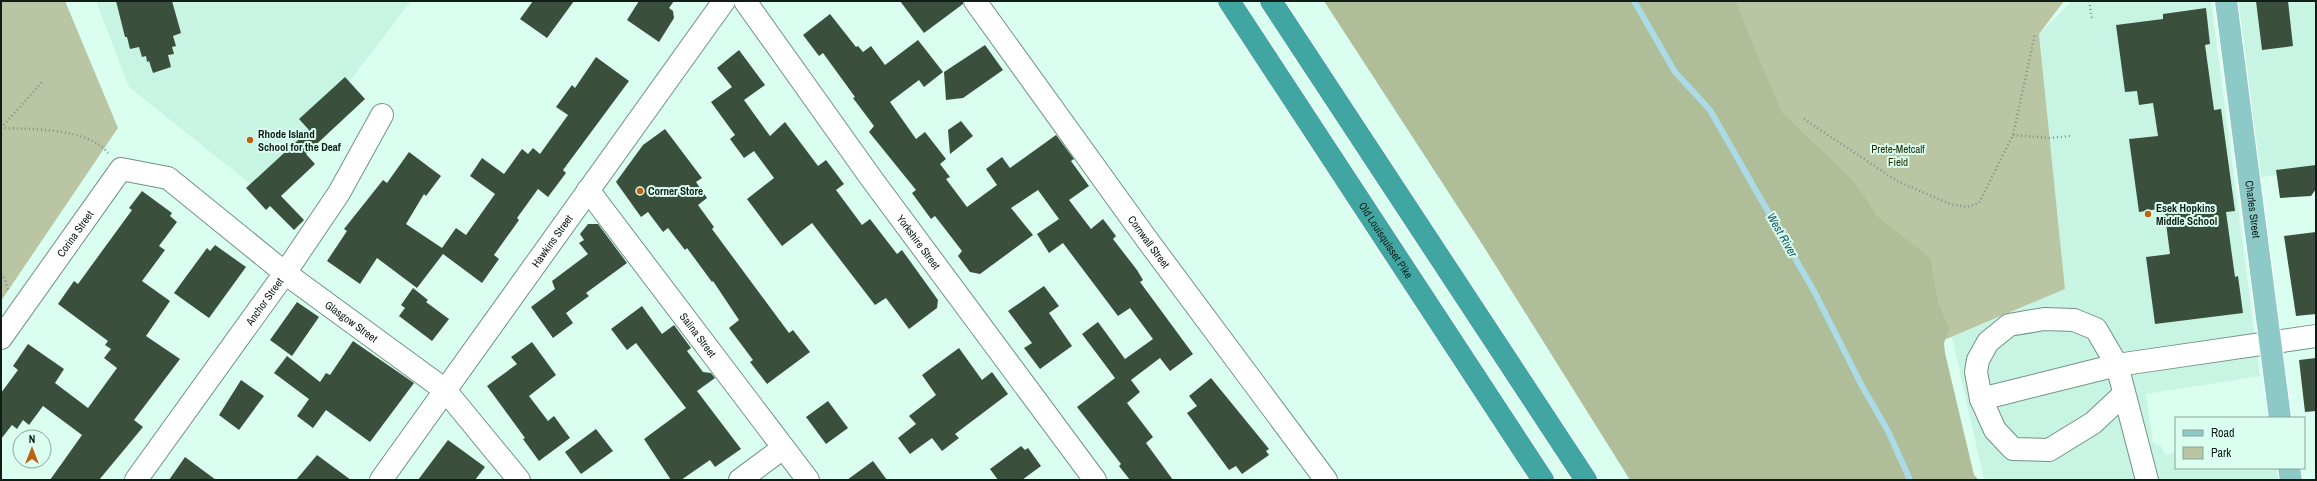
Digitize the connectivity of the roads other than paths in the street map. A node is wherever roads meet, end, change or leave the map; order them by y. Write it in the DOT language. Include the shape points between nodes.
graph roads {
  1 [pos="724,1"];
  2 [pos="745,1"];
  3 [pos="975,1"];
  4 [pos="1229,1"];
  5 [pos="1271,1"];
  6 [pos="2226,1"];
  7 [pos="382,115"];
  8 [pos="168,178"];
  9 [pos="588,190"];
  10 [pos="286,273"];
  11 [pos="2316,336"];
  12 [pos="1,338"];
  13 [pos="2271,342"];
  14 [pos="2117,365"];
  15 [pos="445,390"];
  16 [pos="2124,394"];
  17 [pos="1981,399"];
  18 [pos="2280,417"];
  19 [pos="783,448"];
  20 [pos="2289,469"];
  21 [pos="136,480"];
  22 [pos="381,480"];
  23 [pos="518,480"];
  24 [pos="740,480"];
  25 [pos="808,480"];
  26 [pos="1095,480"];
  27 [pos="1326,480"];
  28 [pos="1543,480"];
  29 [pos="1586,480"];
  30 [pos="2147,480"];
  31 [pos="2291,480"];
  1 -- 9 [label="street, Hawkins Street"];
  2 -- 26 [label="street, Yorkshire Street" via="871,178"];
  3 -- 27 [label="street, Cornwall Street" via="1148,241"];
  4 -- 28 [label="highway, Old Louisquisset Pike"];
  5 -- 29 [label="highway"];
  6 -- 13 [label="main road, Charles Street"];
  7 -- 10 [label="street, Anchor Street" via="339,193"];
  8 -- 10 [label="street, Glasgow Street"];
  8 -- 12 [label="street, Corina Street" via="121,169"];
  9 -- 15 [label="street, Hawkins Street"];
  9 -- 19 [label="street, Salina Street"];
  10 -- 15 [label="street, Glasgow Street"];
  10 -- 21 [label="street, Anchor Street"];
  11 -- 13 [label="street"];
  13 -- 14 [label="street"];
  13 -- 18 [label="main road, Charles Street"];
  14 -- 16 [label="street"];
  14 -- 17 [label="street"];
  14 -- 17 [label="street" via="2096,329 2074,320 2044,319 2009,326 1988,342 1978,360 1976,372"];
  15 -- 22 [label="street, Hawkins Street"];
  15 -- 23 [label="street, Glasgow Street"];
  16 -- 17 [label="street" via="2093,423 2049,450 2013,449 1995,430"];
  16 -- 30 [label="street"];
  19 -- 24 [label="street"];
  19 -- 25 [label="street, Salina Street"];
  20 -- 31 [label="main road"];
}
